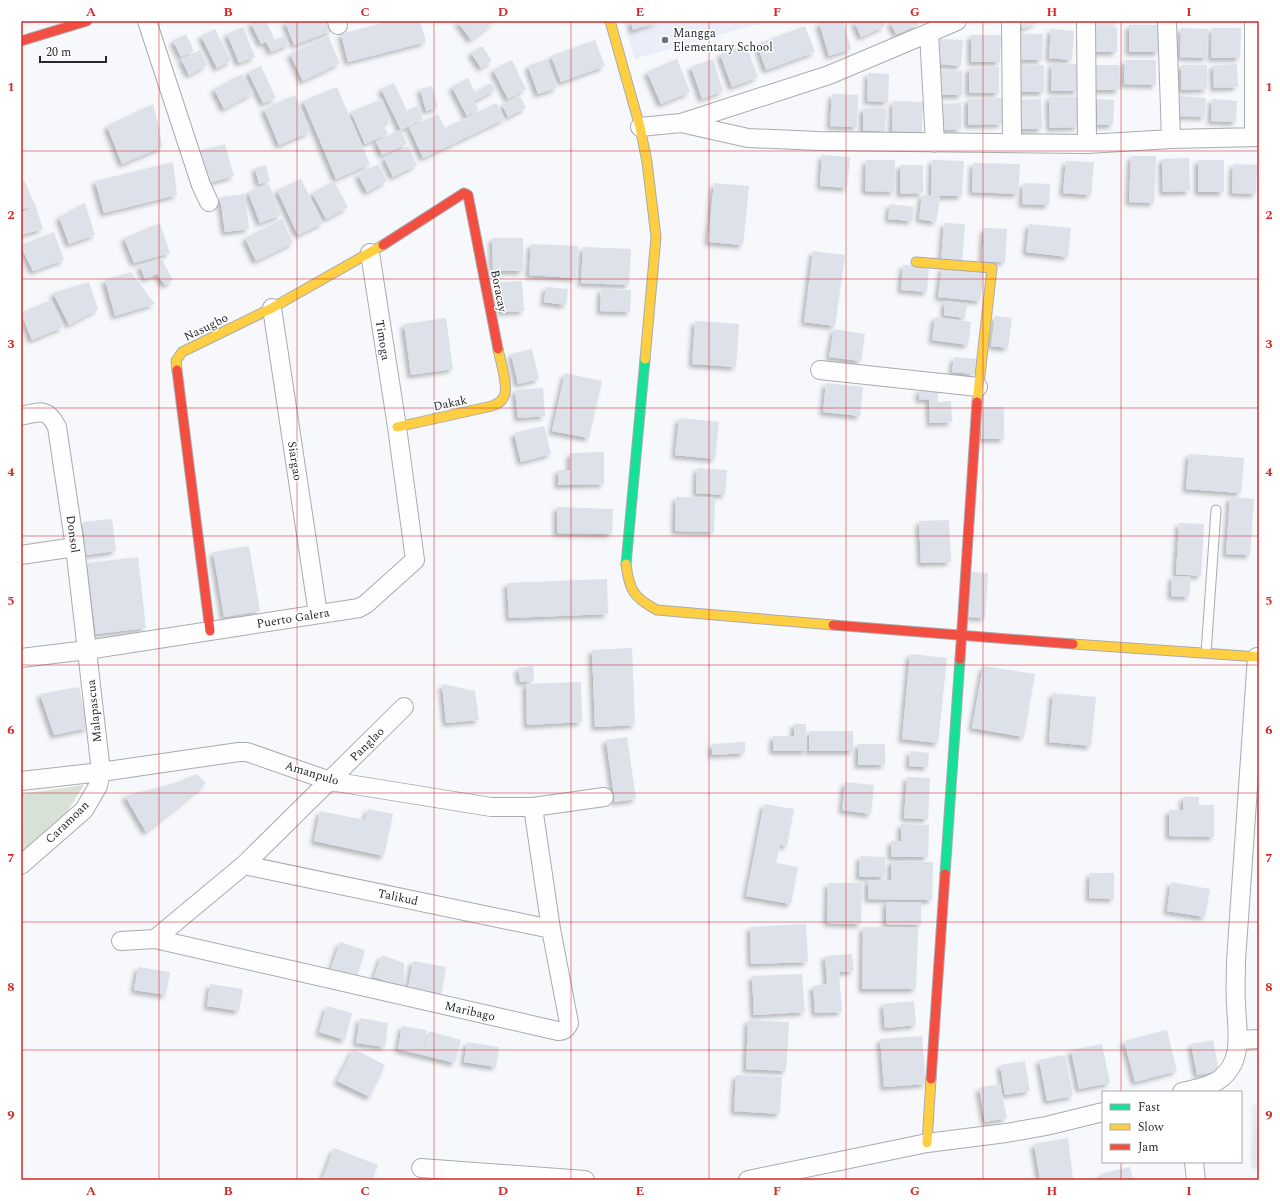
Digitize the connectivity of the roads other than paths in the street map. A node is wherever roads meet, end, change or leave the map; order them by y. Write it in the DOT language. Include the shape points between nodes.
graph roads {
  1 [pos="87,21"];
  2 [pos="147,21"];
  3 [pos="610,21"];
  4 [pos="957,21"];
  5 [pos="1011,21"];
  6 [pos="1086,21"];
  7 [pos="1167,21"];
  8 [pos="1254,21"];
  9 [pos="929,33"];
  10 [pos="21,41"];
  11 [pos="1256,76"];
  12 [pos="681,123"];
  13 [pos="640,127"];
  14 [pos="1256,137"];
  15 [pos="1171,138"];
  16 [pos="1012,142"];
  17 [pos="935,143"];
  18 [pos="1087,144"];
  19 [pos="463,193"];
  20 [pos="209,202"];
  21 [pos="370,253"];
  22 [pos="916,262"];
  23 [pos="272,308"];
  24 [pos="820,370"];
  25 [pos="978,387"];
  26 [pos="505,397"];
  27 [pos="21,416"];
  28 [pos="396,427"];
  29 [pos="1216,510"];
  30 [pos="75,547"];
  31 [pos="21,555"];
  32 [pos="318,614"];
  33 [pos="210,631"];
  34 [pos="962,636"];
  35 [pos="87,650"];
  36 [pos="1206,653"];
  37 [pos="1258,657"];
  38 [pos="21,658"];
  39 [pos="404,707"];
  40 [pos="101,772"];
  41 [pos="21,781"];
  42 [pos="330,781"];
  43 [pos="604,797"];
  44 [pos="533,807"];
  45 [pos="21,865"];
  46 [pos="244,865"];
  47 [pos="551,929"];
  48 [pos="155,939"];
  49 [pos="121,941"];
  50 [pos="1239,1040"];
  51 [pos="1259,1040"];
  52 [pos="1187,1091"];
  53 [pos="1102,1112"];
  54 [pos="927,1143"];
  55 [pos="1194,1163"];
  56 [pos="421,1168"];
  57 [pos="752,1179"];
  58 [pos="585,1180"];
  59 [pos="1196,1180"];
  1 -- 10 [label="street"];
  2 -- 20 [label="street" via="201,185"];
  3 -- 13 [label="street"];
  4 -- 9 [label="street"];
  5 -- 16 [label="street"];
  6 -- 18 [label="street"];
  7 -- 15 [label="street"];
  8 -- 11 [label="street"];
  9 -- 12 [label="street" via="829,75"];
  9 -- 17 [label="street"];
  11 -- 14 [label="street"];
  12 -- 13 [label="street"];
  12 -- 17 [label="street" via="748,138"];
  13 -- 34 [label="street" via="656,237 626,564 628,582 633,594 657,610"];
  14 -- 15 [label="street"];
  15 -- 18 [label="street"];
  16 -- 17 [label="street"];
  16 -- 18 [label="street"];
  19 -- 21 [label="street, Nasugbo"];
  19 -- 26 [label="street, Boracay" via="468,195 506,391"];
  21 -- 23 [label="street, Nasugbo"];
  21 -- 28 [label="street, Timoga"];
  22 -- 25 [label="street" via="992,268"];
  23 -- 32 [label="street, Siargao"];
  23 -- 33 [label="street, Nasugbo" via="182,352 176,361"];
  24 -- 25 [label="street"];
  25 -- 34 [label="street"];
  26 -- 28 [label="street, Dakak" via="499,404 492,406"];
  27 -- 30 [label="street, Donsol" via="47,413 57,427"];
  28 -- 32 [label="street, Puerto Galera" via="415,560 359,608"];
  29 -- 36 [label="lane"];
  30 -- 31 [label="street"];
  30 -- 35 [label="street, Donsol"];
  32 -- 33 [label="street, Puerto Galera"];
  33 -- 35 [label="street, Puerto Galera"];
  34 -- 36 [label="street"];
  34 -- 54 [label="street"];
  35 -- 38 [label="street, Puerto Galera"];
  35 -- 40 [label="street, Malapascua"];
  36 -- 37 [label="street"];
  37 -- 50 [label="street" via="1236,961"];
  39 -- 42 [label="street, Panglao"];
  40 -- 41 [label="street, Amanpulo"];
  40 -- 42 [label="street, Amanpulo" via="247,752"];
  40 -- 45 [label="street, Caramoan" via="98,786 84,810"];
  42 -- 44 [label="street, Amanpulo" via="492,807"];
  42 -- 46 [label="street"];
  43 -- 44 [label="street, Amanpulo"];
  44 -- 47 [label="street, Maribago"];
  46 -- 47 [label="street, Talikud"];
  46 -- 48 [label="street"];
  47 -- 48 [label="street, Maribago" via="569,1023 566,1028 558,1031"];
  48 -- 49 [label="street, Maribago"];
  50 -- 51 [label="street"];
  50 -- 52 [label="street" via="1235,1058 1228,1072 1219,1080"];
  53 -- 54 [label="street" via="1039,1127"];
  54 -- 57 [label="street"];
  55 -- 59 [label="street"];
  56 -- 58 [label="street"];
}
